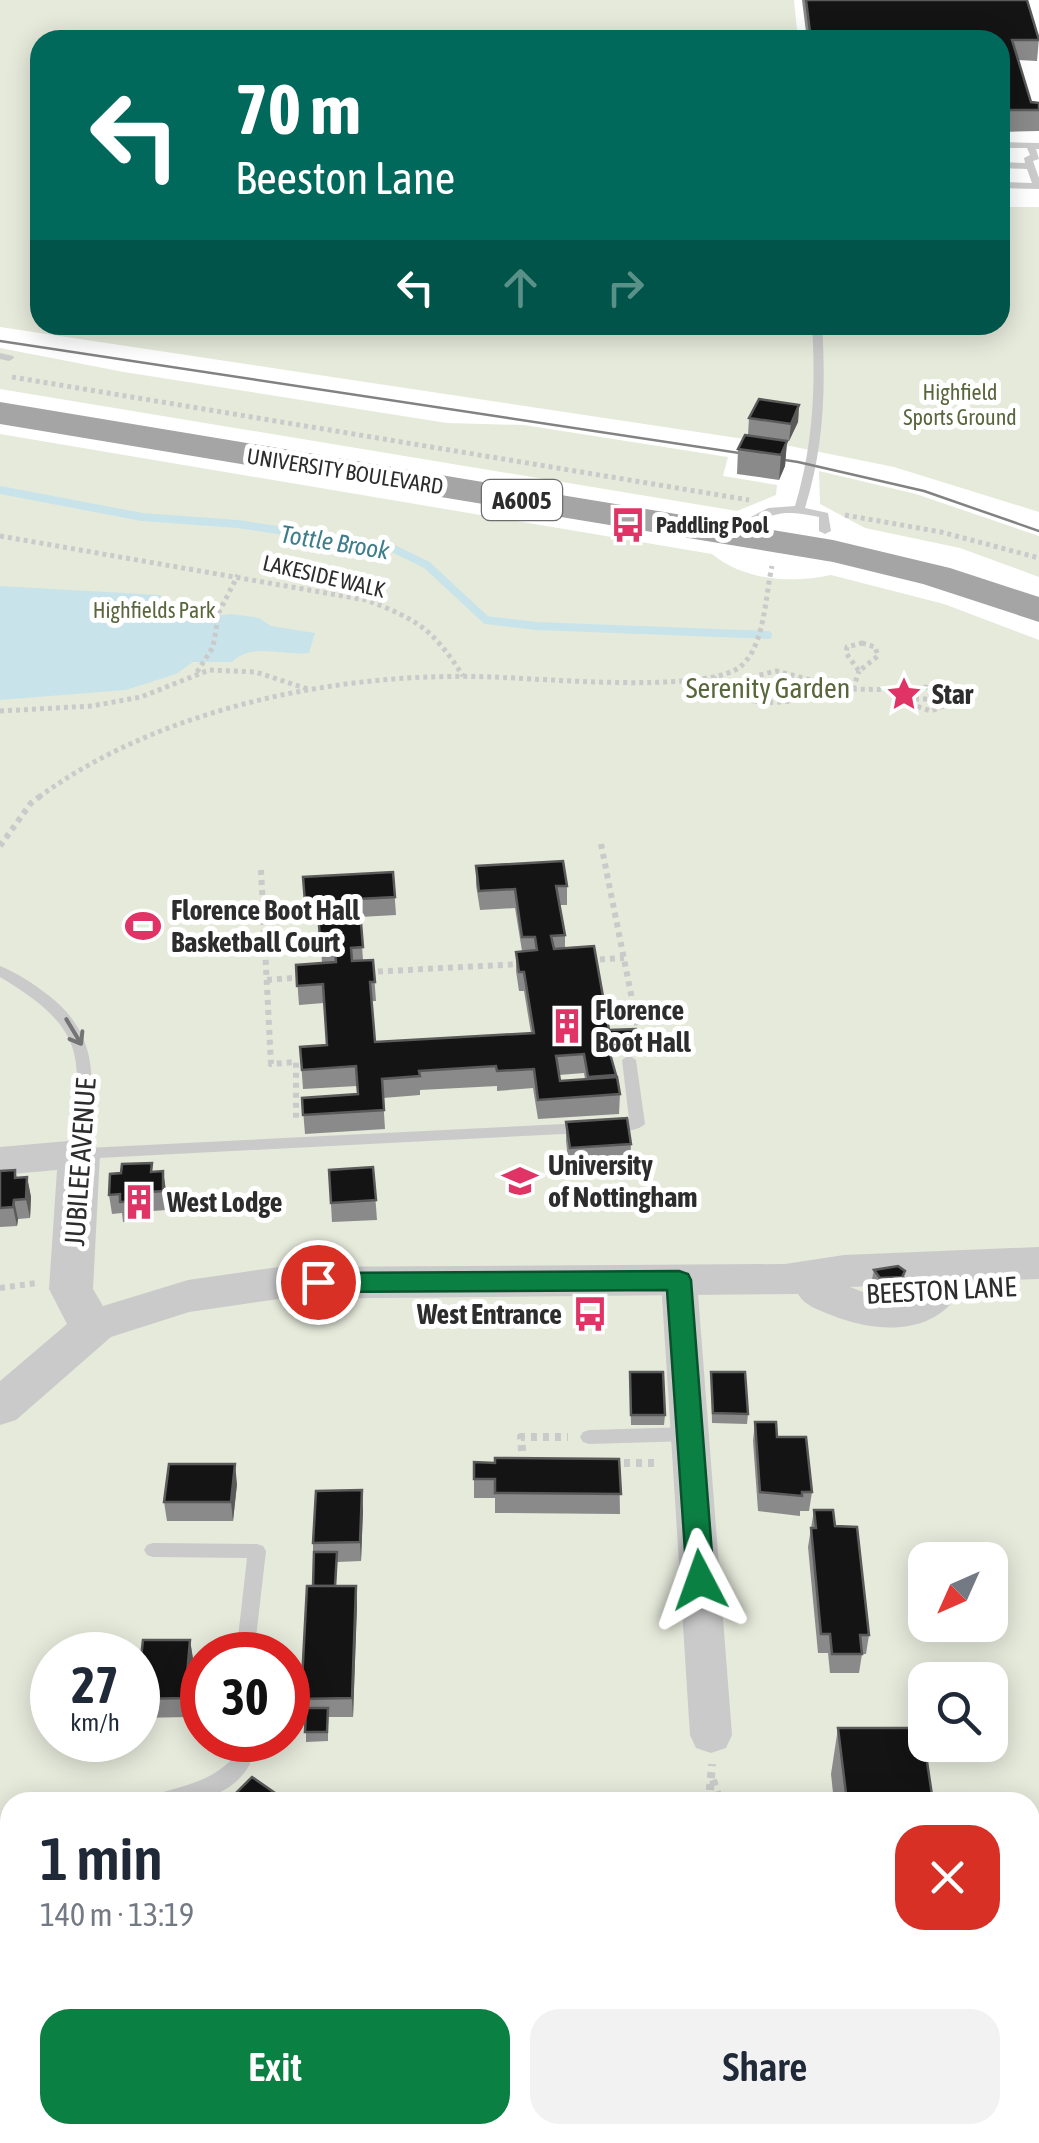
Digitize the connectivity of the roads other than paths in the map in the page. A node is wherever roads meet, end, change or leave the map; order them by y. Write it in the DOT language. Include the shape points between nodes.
graph roads {
  1 [pos="1010,145"];
  2 [pos="1035,146"];
  3 [pos="1010,165"];
  4 [pos="1031,166"];
  5 [pos="1010,185"];
  6 [pos="1038,186"];
  7 [pos="817,335"];
  8 [pos="0,396"];
  9 [pos="0,413"];
  10 [pos="816,519"];
  11 [pos="1039,587"];
  12 [pos="1039,610"];
  13 [pos="0,972"];
  14 [pos="628,1060"];
  15 [pos="80,1154"];
  16 [pos="0,1161"];
  17 [pos="1039,1263"];
  18 [pos="679,1280"];
  19 [pos="801,1284"];
  20 [pos="1039,1285"];
  21 [pos="95,1325"];
  22 [pos="0,1407"];
  23 [pos="691,1434"];
  24 [pos="588,1437"];
  25 [pos="153,1550"];
  26 [pos="247,1632"];
  27 [pos="711,1735"];
  28 [pos="240,1762"];
  29 [pos="206,1792"];
  1 -- 2 [label="lane"];
  2 -- 4 [label="lane"];
  3 -- 4 [label="lane"];
  4 -- 6 [label="lane"];
  5 -- 6 [label="lane"];
  7 -- 10 [label="lane" via="822,387"];
  8 -- 10 [label="main road, UNIVERSITY BOULEVARD / A6005"];
  9 -- 12 [label="main road, UNIVERSITY BOULEVARD / A6005" via="833,552"];
  10 -- 11 [label="main road, UNIVERSITY BOULEVARD / A6005"];
  13 -- 15 [label="lane, JUBILEE AVENUE, one-way" via="49,1001 77,1030 87,1062"];
  14 -- 15 [label="lane" via="637,1124"];
  15 -- 16 [label="street"];
  15 -- 21 [label="street, JUBILEE AVENUE" via="71,1289"];
  17 -- 19 [label="street, BEESTON LANE" via="844,1271"];
  18 -- 19 [label="street, BEESTON LANE"];
  18 -- 21 [label="street, BEESTON LANE" via="279,1283 188,1296"];
  18 -- 23 [label="street"];
  19 -- 20 [label="street, BEESTON LANE" via="872,1312 923,1307 940,1290"];
  21 -- 22 [label="street, BEESTON LANE"];
  23 -- 24 [label="lane"];
  23 -- 27 [label="street"];
  25 -- 26 [label="lane" via="256,1551"];
  28 -- 29 [label="lane"];
}
